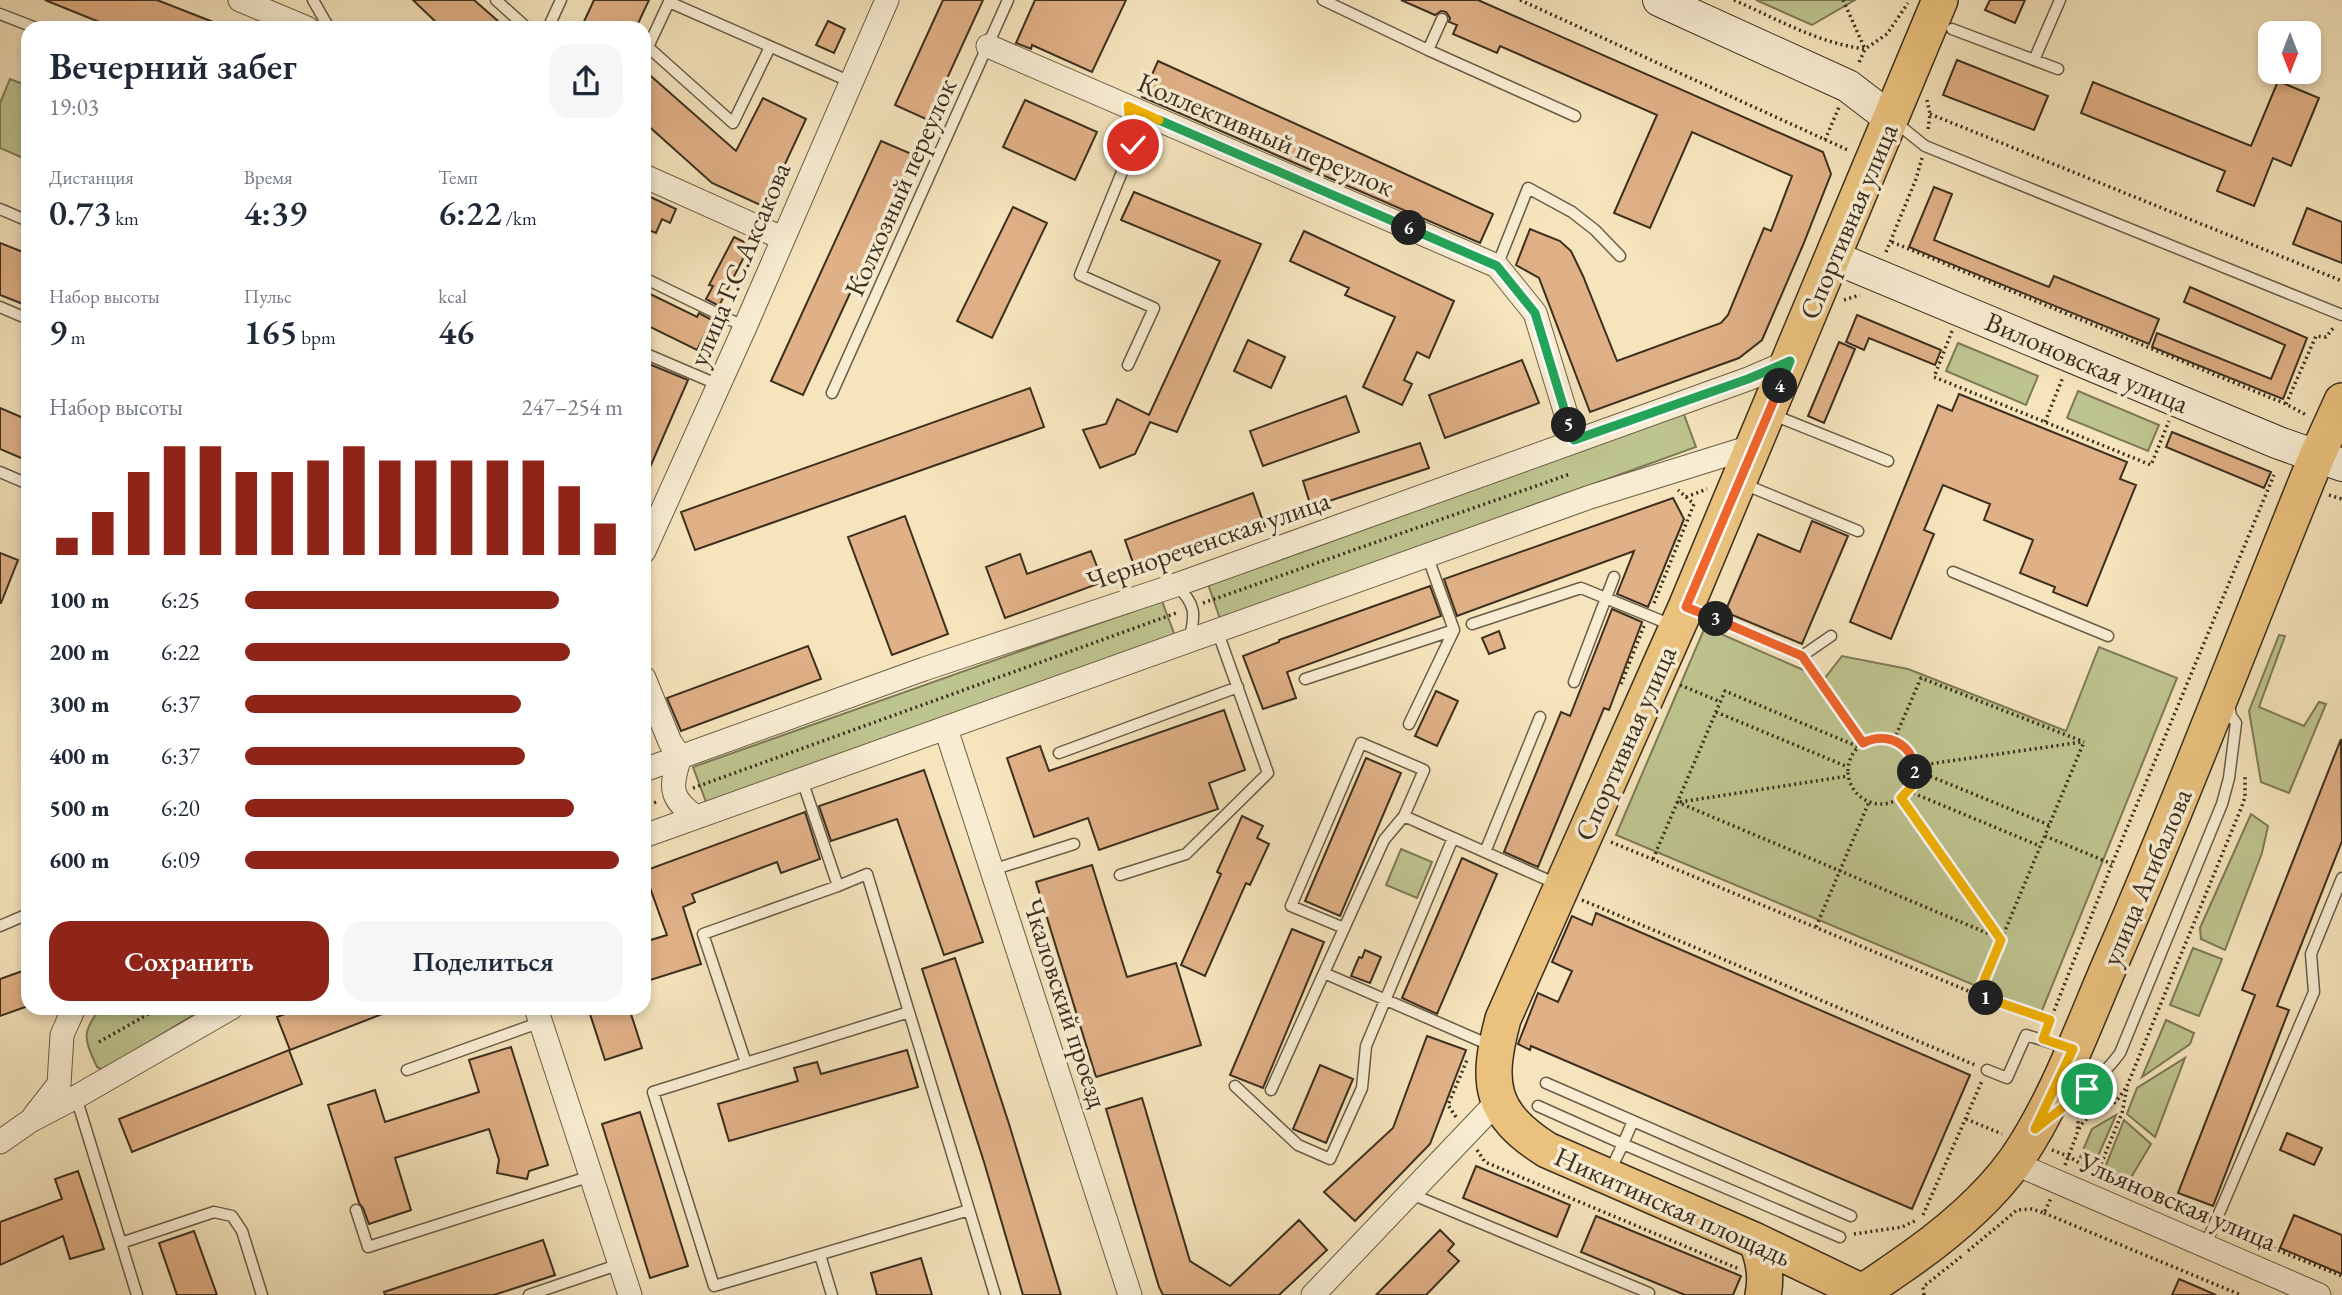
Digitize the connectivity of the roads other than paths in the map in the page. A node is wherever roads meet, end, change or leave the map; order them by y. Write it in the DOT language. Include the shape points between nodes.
graph roads {
  1 [pos="240,0"];
  2 [pos="313,0"];
  3 [pos="496,0"];
  4 [pos="561,0"];
  5 [pos="887,0"];
  6 [pos="1008,0"];
  7 [pos="1323,0"];
  8 [pos="1659,0"];
  9 [pos="2060,0"];
  10 [pos="0,14"];
  11 [pos="1946,14"];
  12 [pos="1442,19"];
  13 [pos="290,21"];
  14 [pos="325,21"];
  15 [pos="519,21"];
  16 [pos="551,21"];
  17 [pos="21,22"];
  18 [pos="651,41"];
  19 [pos="988,46"];
  20 [pos="770,47"];
  21 [pos="651,50"];
  22 [pos="1428,50"];
  23 [pos="2034,60"];
  24 [pos="2058,69"];
  25 [pos="851,82"];
  26 [pos="1128,106"];
  27 [pos="1575,117"];
  28 [pos="1891,119"];
  29 [pos="651,179"];
  30 [pos="0,209"];
  31 [pos="21,218"];
  32 [pos="782,238"];
  33 [pos="1620,256"];
  34 [pos="1833,257"];
  35 [pos="1497,266"];
  36 [pos="651,281"];
  37 [pos="0,307"];
  38 [pos="21,315"];
  39 [pos="2342,315"];
  40 [pos="745,327"];
  41 [pos="651,356"];
  42 [pos="1790,361"];
  43 [pos="1128,365"];
  44 [pos="719,386"];
  45 [pos="832,393"];
  46 [pos="1768,413"];
  47 [pos="2333,437"];
  48 [pos="1574,440"];
  49 [pos="1754,446"];
  50 [pos="1888,461"];
  51 [pos="0,472"];
  52 [pos="21,481"];
  53 [pos="1722,485"];
  54 [pos="651,519"];
  55 [pos="1858,531"];
  56 [pos="1427,555"];
  57 [pos="1953,572"];
  58 [pos="1614,577"];
  59 [pos="1176,584"];
  60 [pos="1606,599"];
  61 [pos="1670,617"];
  62 [pos="1472,624"];
  63 [pos="1217,630"];
  64 [pos="1454,630"];
  65 [pos="1831,636"];
  66 [pos="2108,636"];
  67 [pos="1189,640"];
  68 [pos="1305,679"];
  69 [pos="1574,682"];
  70 [pos="2225,683"];
  71 [pos="1238,687"];
  72 [pos="651,695"];
  73 [pos="1540,717"];
  74 [pos="1409,724"];
  75 [pos="946,729"];
  76 [pos="1059,752"];
  77 [pos="680,757"];
  78 [pos="651,767"];
  79 [pos="802,780"];
  80 [pos="1404,816"];
  81 [pos="696,817"];
  82 [pos="651,833"];
  83 [pos="1454,838"];
  84 [pos="1074,844"];
  85 [pos="1485,852"];
  86 [pos="992,870"];
  87 [pos="1120,875"];
  88 [pos="2342,878"];
  89 [pos="838,886"];
  90 [pos="1571,892"];
  91 [pos="21,918"];
  92 [pos="0,926"];
  93 [pos="1344,928"];
  94 [pos="1324,973"];
  95 [pos="1386,999"];
  96 [pos="909,1012"];
  97 [pos="71,1015"];
  98 [pos="219,1015"];
  99 [pos="538,1015"];
  100 [pos="2058,1044"];
  101 [pos="1491,1045"];
  102 [pos="746,1063"];
  103 [pos="407,1070"];
  104 [pos="1987,1070"];
  105 [pos="1546,1083"];
  106 [pos="1235,1086"];
  107 [pos="1271,1090"];
  108 [pos="76,1097"];
  109 [pos="1497,1102"];
  110 [pos="1538,1106"];
  111 [pos="30,1121"];
  112 [pos="1633,1121"];
  113 [pos="2035,1129"];
  114 [pos="0,1142"];
  115 [pos="1623,1144"];
  116 [pos="2014,1163"];
  117 [pos="591,1176"];
  118 [pos="1608,1177"];
  119 [pos="1411,1194"];
  120 [pos="356,1210"];
  121 [pos="969,1210"];
  122 [pos="1851,1216"];
  123 [pos="1840,1237"];
  124 [pos="121,1243"];
  125 [pos="2205,1245"];
  126 [pos="820,1255"];
  127 [pos="1747,1255"];
  128 [pos="620,1264"];
  129 [pos="1649,1293"];
  130 [pos="1858,1294"];
  131 [pos="137,1295"];
  132 [pos="262,1295"];
  133 [pos="529,1295"];
  134 [pos="630,1295"];
  135 [pos="832,1295"];
  136 [pos="995,1295"];
  137 [pos="1130,1295"];
  138 [pos="1313,1295"];
  139 [pos="1763,1295"];
  140 [pos="2319,1295"];
  1 -- 13 [label="street"];
  2 -- 14 [label="lane"];
  3 -- 15 [label="lane"];
  4 -- 16 [label="lane"];
  5 -- 25 [label="street, улица Г.С.Аксакова"];
  6 -- 19 [label="lane, Колхозный переулок"];
  7 -- 22 [label="lane"];
  8 -- 28 [label="main road" via="1848,86"];
  9 -- 23 [label="lane"];
  10 -- 17 [label="lane"];
  11 -- 23 [label="lane"];
  11 -- 28 [label="main road, Спортивная улица"];
  12 -- 22 [label="lane"];
  18 -- 20 [label="lane" via="669,2"];
  19 -- 26 [label="street, Коллективный переулок"];
  19 -- 45 [label="lane, Колхозный переулок"];
  20 -- 21 [label="lane" via="733,123"];
  20 -- 25 [label="lane"];
  22 -- 27 [label="lane"];
  23 -- 24 [label="lane"];
  25 -- 32 [label="street, улица Г.С.Аксакова"];
  26 -- 35 [label="street, Коллективный переулок"];
  26 -- 43 [label="lane" via="1133,145 1080,275 1154,308"];
  28 -- 34 [label="main road, Спортивная улица"];
  28 -- 39 [label="lane" via="1926,146"];
  29 -- 32 [label="street"];
  30 -- 31 [label="lane"];
  32 -- 40 [label="street, улица Г.С.Аксакова"];
  33 -- 35 [label="lane" via="1572,212 1528,188"];
  34 -- 42 [label="main road, Спортивная улица"];
  34 -- 47 [label="main road, Вилоновская улица" via="2279,443"];
  35 -- 48 [label="street, Коллективный переулок" via="1535,313"];
  36 -- 40 [label="lane"];
  37 -- 38 [label="lane"];
  40 -- 44 [label="street, улица Г.С.Аксакова"];
  41 -- 44 [label="lane"];
  42 -- 46 [label="main road, Спортивная улица"];
  42 -- 48 [label="street, Чернореченская улица"];
  44 -- 54 [label="street, улица Г.С.Аксакова"];
  46 -- 49 [label="main road, Спортивная улица"];
  46 -- 50 [label="lane"];
  47 -- 70 [label="main road, улица Агибалова"];
  48 -- 59 [label="street, Чернореченская улица"];
  49 -- 53 [label="main road, Спортивная улица"];
  49 -- 56 [label="street"];
  51 -- 52 [label="lane"];
  53 -- 55 [label="lane"];
  53 -- 61 [label="main road, Спортивная улица"];
  56 -- 63 [label="street"];
  56 -- 64 [label="lane"];
  57 -- 66 [label="lane"];
  58 -- 60 [label="lane"];
  59 -- 67 [label="lane" via="1193,606"];
  59 -- 77 [label="street, Чернореченская улица"];
  60 -- 61 [label="lane"];
  60 -- 62 [label="lane" via="1581,589"];
  60 -- 69 [label="lane"];
  61 -- 65 [label="lane" via="1802,656"];
  61 -- 90 [label="main road, Спортивная улица"];
  63 -- 67 [label="street"];
  63 -- 71 [label="lane"];
  64 -- 68 [label="lane"];
  64 -- 74 [label="lane"];
  67 -- 75 [label="street"];
  70 -- 100 [label="main road, улица Агибалова" via="2140,896"];
  70 -- 113 [label="lane" via="2236,723 2222,804 2120,1053 2087,1089"];
  71 -- 76 [label="lane"];
  71 -- 87 [label="lane" via="1268,773 1186,854"];
  72 -- 77 [label="street"];
  73 -- 85 [label="lane"];
  75 -- 79 [label="street"];
  75 -- 86 [label="street, Чкаловский проезд"];
  77 -- 78 [label="street, Чернореченская улица"];
  77 -- 81 [label="street" via="673,778 674,795"];
  79 -- 81 [label="street"];
  79 -- 89 [label="lane"];
  80 -- 83 [label="lane"];
  80 -- 93 [label="lane" via="1384,840"];
  80 -- 93 [label="lane" via="1424,770 1361,743 1291,906"];
  81 -- 82 [label="street"];
  83 -- 85 [label="lane"];
  83 -- 95 [label="lane"];
  84 -- 86 [label="lane"];
  85 -- 90 [label="lane"];
  86 -- 137 [label="street, Чкаловский проезд"];
  88 -- 125 [label="lane" via="2311,954 2314,992"];
  89 -- 96 [label="lane" via="867,874"];
  89 -- 102 [label="lane" via="703,934"];
  90 -- 101 [label="main road, Спортивная улица"];
  91 -- 92 [label="lane"];
  93 -- 94 [label="lane"];
  94 -- 95 [label="lane"];
  94 -- 107 [label="lane"];
  95 -- 101 [label="lane"];
  95 -- 106 [label="lane" via="1366,1046 1362,1088 1329,1159 1298,1145"];
  96 -- 102 [label="lane"];
  96 -- 121 [label="lane"];
  97 -- 111 [label="street" via="62,1035 58,1084"];
  98 -- 108 [label="street"];
  99 -- 103 [label="lane"];
  99 -- 117 [label="street"];
  100 -- 104 [label="lane" via="2026,1035 2007,1078"];
  100 -- 113 [label="main road, улица Агибалова"];
  101 -- 109 [label="main road, Спортивная улица"];
  102 -- 126 [label="lane" via="653,1092 714,1286"];
  105 -- 112 [label="lane"];
  108 -- 111 [label="street"];
  108 -- 124 [label="lane"];
  109 -- 118 [label="main road, Никитинская площадь" via="1528,1138"];
  109 -- 119 [label="street"];
  110 -- 115 [label="lane"];
  111 -- 114 [label="street"];
  112 -- 115 [label="lane"];
  112 -- 122 [label="lane"];
  113 -- 116 [label="main road, улица Агибалова"];
  115 -- 118 [label="lane"];
  115 -- 123 [label="lane"];
  116 -- 125 [label="street, Ульяновская улица"];
  116 -- 130 [label="main road, улица Агибалова" via="1944,1234"];
  117 -- 120 [label="lane" via="368,1247"];
  117 -- 128 [label="street"];
  118 -- 127 [label="main road, Никитинская площадь"];
  119 -- 129 [label="lane"];
  119 -- 138 [label="street"];
  121 -- 126 [label="lane"];
  121 -- 136 [label="lane"];
  124 -- 131 [label="lane"];
  124 -- 132 [label="lane" via="214,1212 232,1216 243,1231"];
  125 -- 140 [label="street, Ульяновская улица"];
  126 -- 135 [label="lane"];
  127 -- 130 [label="main road, Никитинская площадь"];
  127 -- 139 [label="main road" via="1762,1255"];
  128 -- 133 [label="lane"];
  128 -- 134 [label="street"];
}
